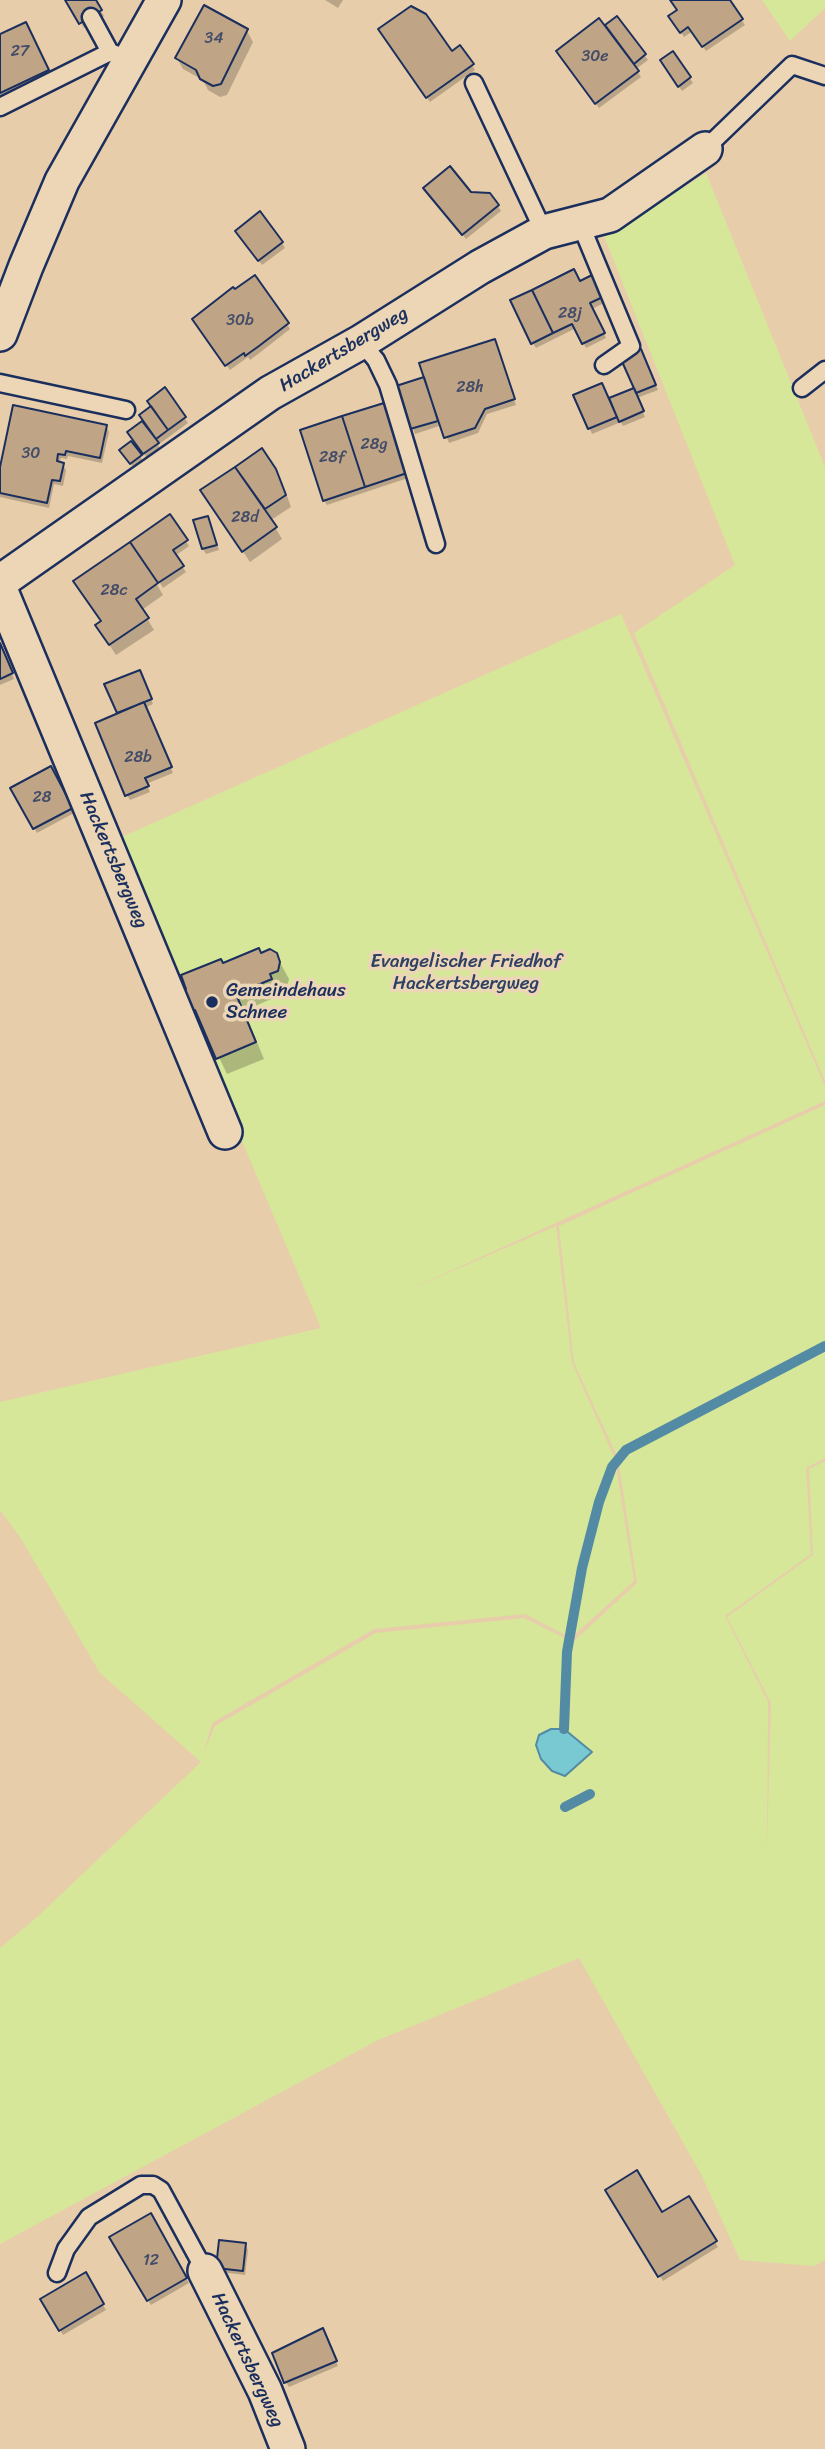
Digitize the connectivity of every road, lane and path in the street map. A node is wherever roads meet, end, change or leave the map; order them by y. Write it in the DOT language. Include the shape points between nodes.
graph roads {
  1 [pos="164,0"];
  2 [pos="91,17"];
  3 [pos="120,56"];
  4 [pos="825,76"];
  5 [pos="474,83"];
  6 [pos="0,107"];
  7 [pos="705,149"];
  8 [pos="580,223"];
  9 [pos="544,232"];
  10 [pos="0,334"];
  11 [pos="361,342"];
  12 [pos="604,365"];
  13 [pos="825,370"];
  14 [pos="0,383"];
  15 [pos="802,388"];
  16 [pos="126,410"];
  17 [pos="436,544"];
  18 [pos="0,582"];
  19 [pos="0,589"];
  20 [pos="225,1132"];
  21 [pos="205,2270"];
  22 [pos="57,2273"];
  23 [pos="288,2449"];
  1 -- 3 [label="street"];
  2 -- 3 [label="lane"];
  3 -- 6 [label="lane"];
  3 -- 10 [label="street" via="62,181"];
  4 -- 7 [label="lane" via="792,65"];
  5 -- 9 [label="lane"];
  7 -- 8 [label="street, Hackertsbergweg" via="610,215"];
  8 -- 9 [label="street, Hackertsbergweg"];
  8 -- 12 [label="lane" via="631,346"];
  9 -- 11 [label="street, Hackertsbergweg"];
  11 -- 17 [label="lane" via="388,385"];
  11 -- 18 [label="street, Hackertsbergweg" via="270,393"];
  13 -- 15 [label="lane"];
  14 -- 16 [label="lane"];
  19 -- 20 [label="street, Hackertsbergweg"];
  21 -- 22 [label="lane" via="161,2190 141,2185 89,2217 66,2249"];
  21 -- 23 [label="street, Hackertsbergweg"];
}
